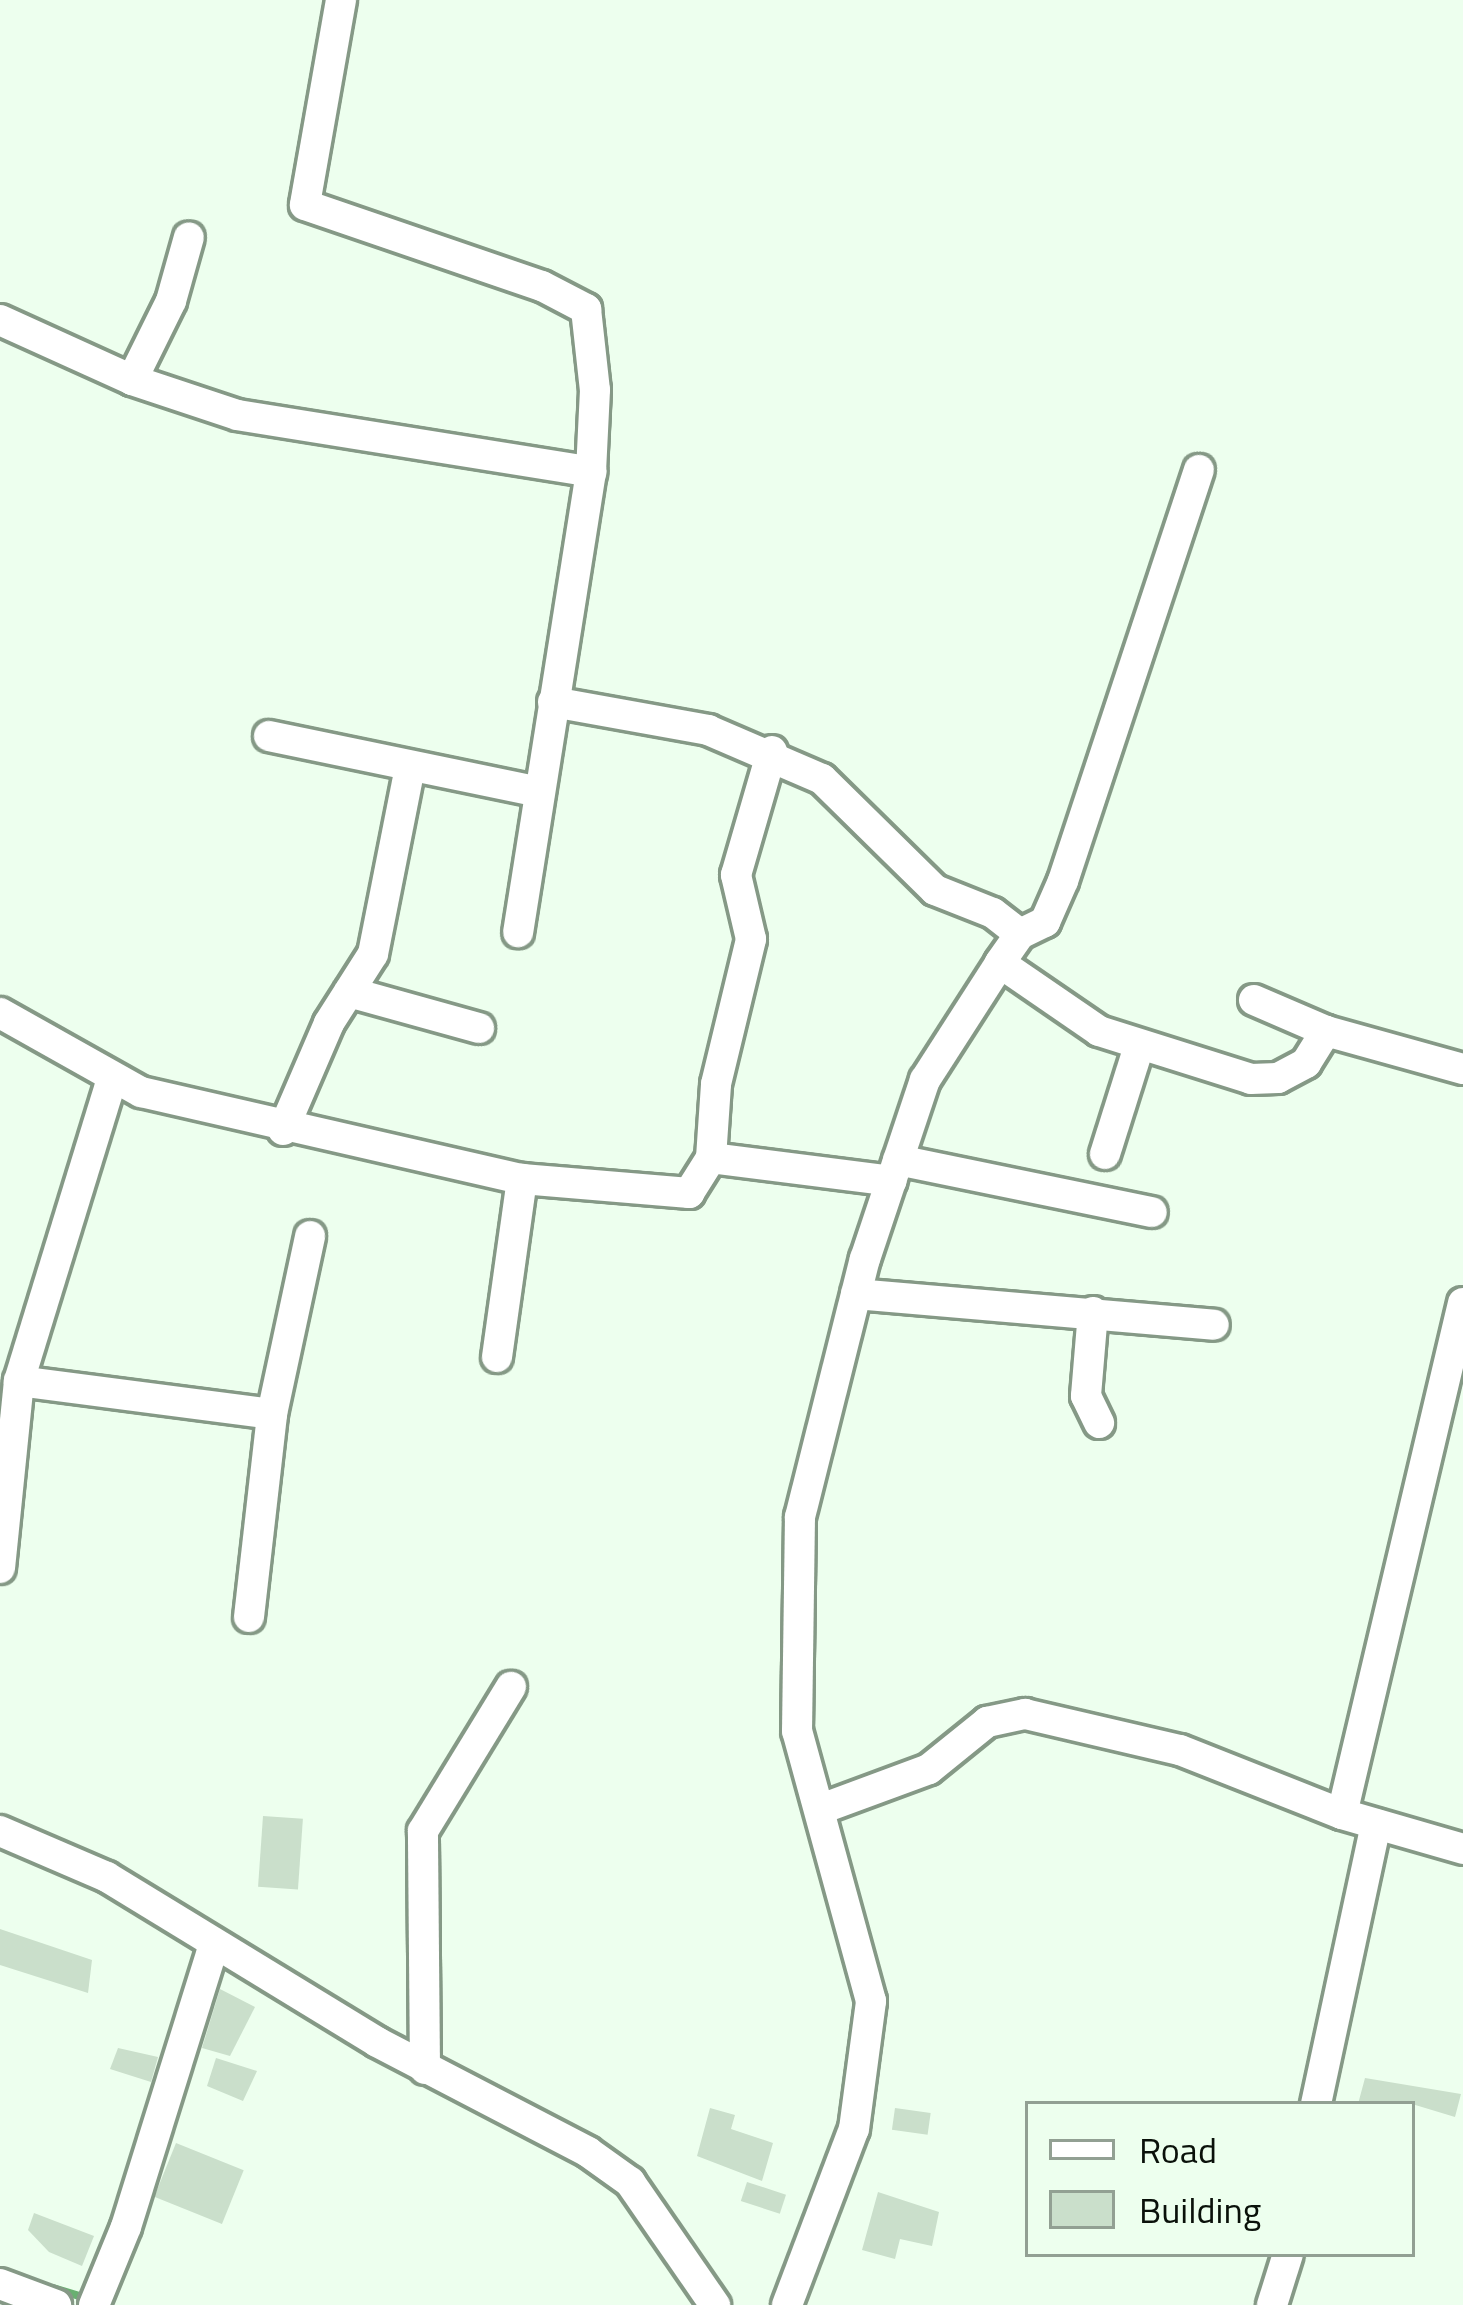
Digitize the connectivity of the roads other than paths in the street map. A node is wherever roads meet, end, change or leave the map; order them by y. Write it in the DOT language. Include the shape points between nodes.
graph roads {
  1 [pos="341,0"];
  2 [pos="189,237"];
  3 [pos="0,320"];
  4 [pos="132,380"];
  5 [pos="1199,470"];
  6 [pos="591,472"];
  7 [pos="554,702"];
  8 [pos="269,736"];
  9 [pos="772,751"];
  10 [pos="410,767"];
  11 [pos="538,793"];
  12 [pos="518,932"];
  13 [pos="1020,934"];
  14 [pos="1000,963"];
  15 [pos="349,992"];
  16 [pos="1254,1000"];
  17 [pos="0,1013"];
  18 [pos="479,1028"];
  19 [pos="1326,1031"];
  20 [pos="1139,1046"];
  21 [pos="1463,1069"];
  22 [pos="111,1082"];
  23 [pos="283,1130"];
  24 [pos="1105,1154"];
  25 [pos="711,1158"];
  26 [pos="895,1170"];
  27 [pos="522,1179"];
  28 [pos="1152,1212"];
  29 [pos="310,1236"];
  30 [pos="856,1294"];
  31 [pos="1463,1303"];
  32 [pos="1093,1312"];
  33 [pos="1214,1325"];
  34 [pos="497,1357"];
  35 [pos="20,1381"];
  36 [pos="272,1414"];
  37 [pos="1099,1424"];
  38 [pos="0,1568"];
  39 [pos="249,1617"];
  40 [pos="511,1688"];
  41 [pos="821,1809"];
  42 [pos="1342,1814"];
  43 [pos="1376,1824"];
  44 [pos="0,1831"];
  45 [pos="1463,1850"];
  46 [pos="214,1944"];
  47 [pos="425,2069"];
  48 [pos="1317,2101"];
  49 [pos="1287,2257"];
  50 [pos="0,2284"];
  51 [pos="95,2300"];
  52 [pos="56,2305"];
  53 [pos="715,2305"];
  54 [pos="787,2305"];
  55 [pos="1272,2305"];
  1 -- 6 [label="street" via="305,205 542,286 586,309 595,390"];
  2 -- 4 [label="street" via="167,313"];
  3 -- 4 [label="street"];
  4 -- 6 [label="street" via="237,415"];
  5 -- 13 [label="street" via="1063,881 1046,922"];
  6 -- 7 [label="street"];
  7 -- 9 [label="street" via="637,713"];
  7 -- 11 [label="street"];
  8 -- 10 [label="street" via="334,744"];
  9 -- 13 [label="street" via="822,779 935,890 993,913"];
  9 -- 25 [label="street" via="736,875 751,939 716,1084"];
  10 -- 11 [label="street"];
  10 -- 15 [label="street" via="373,954"];
  11 -- 12 [label="street"];
  13 -- 14 [label="street"];
  14 -- 20 [label="street" via="1099,1031"];
  14 -- 26 [label="street" via="925,1080"];
  15 -- 18 [label="street"];
  15 -- 23 [label="street"];
  16 -- 19 [label="street"];
  17 -- 22 [label="street"];
  19 -- 20 [label="street" via="1306,1064 1278,1078 1210,1071"];
  19 -- 21 [label="street"];
  20 -- 24 [label="street"];
  22 -- 23 [label="street"];
  22 -- 35 [label="street"];
  23 -- 27 [label="street"];
  25 -- 26 [label="street"];
  25 -- 27 [label="street" via="688,1193"];
  26 -- 28 [label="street"];
  26 -- 30 [label="street"];
  27 -- 34 [label="street"];
  29 -- 36 [label="street"];
  30 -- 32 [label="street"];
  30 -- 41 [label="street" via="808,1479 795,1565 796,1731"];
  31 -- 42 [label="street"];
  32 -- 33 [label="street"];
  32 -- 37 [label="street" via="1086,1396"];
  35 -- 36 [label="street"];
  35 -- 38 [label="street"];
  36 -- 39 [label="street"];
  40 -- 47 [label="street" via="422,1831"];
  41 -- 42 [label="street" via="929,1769 987,1722 1025,1714 1180,1750"];
  41 -- 54 [label="street" via="871,2001 854,2129"];
  42 -- 43 [label="street"];
  43 -- 45 [label="street"];
  43 -- 48 [label="street"];
  44 -- 46 [label="street" via="107,1877"];
  46 -- 47 [label="street"];
  46 -- 51 [label="street" via="126,2227"];
  47 -- 53 [label="street" via="630,2182"];
  49 -- 55 [label="street"];
  50 -- 52 [label="street"];
}
